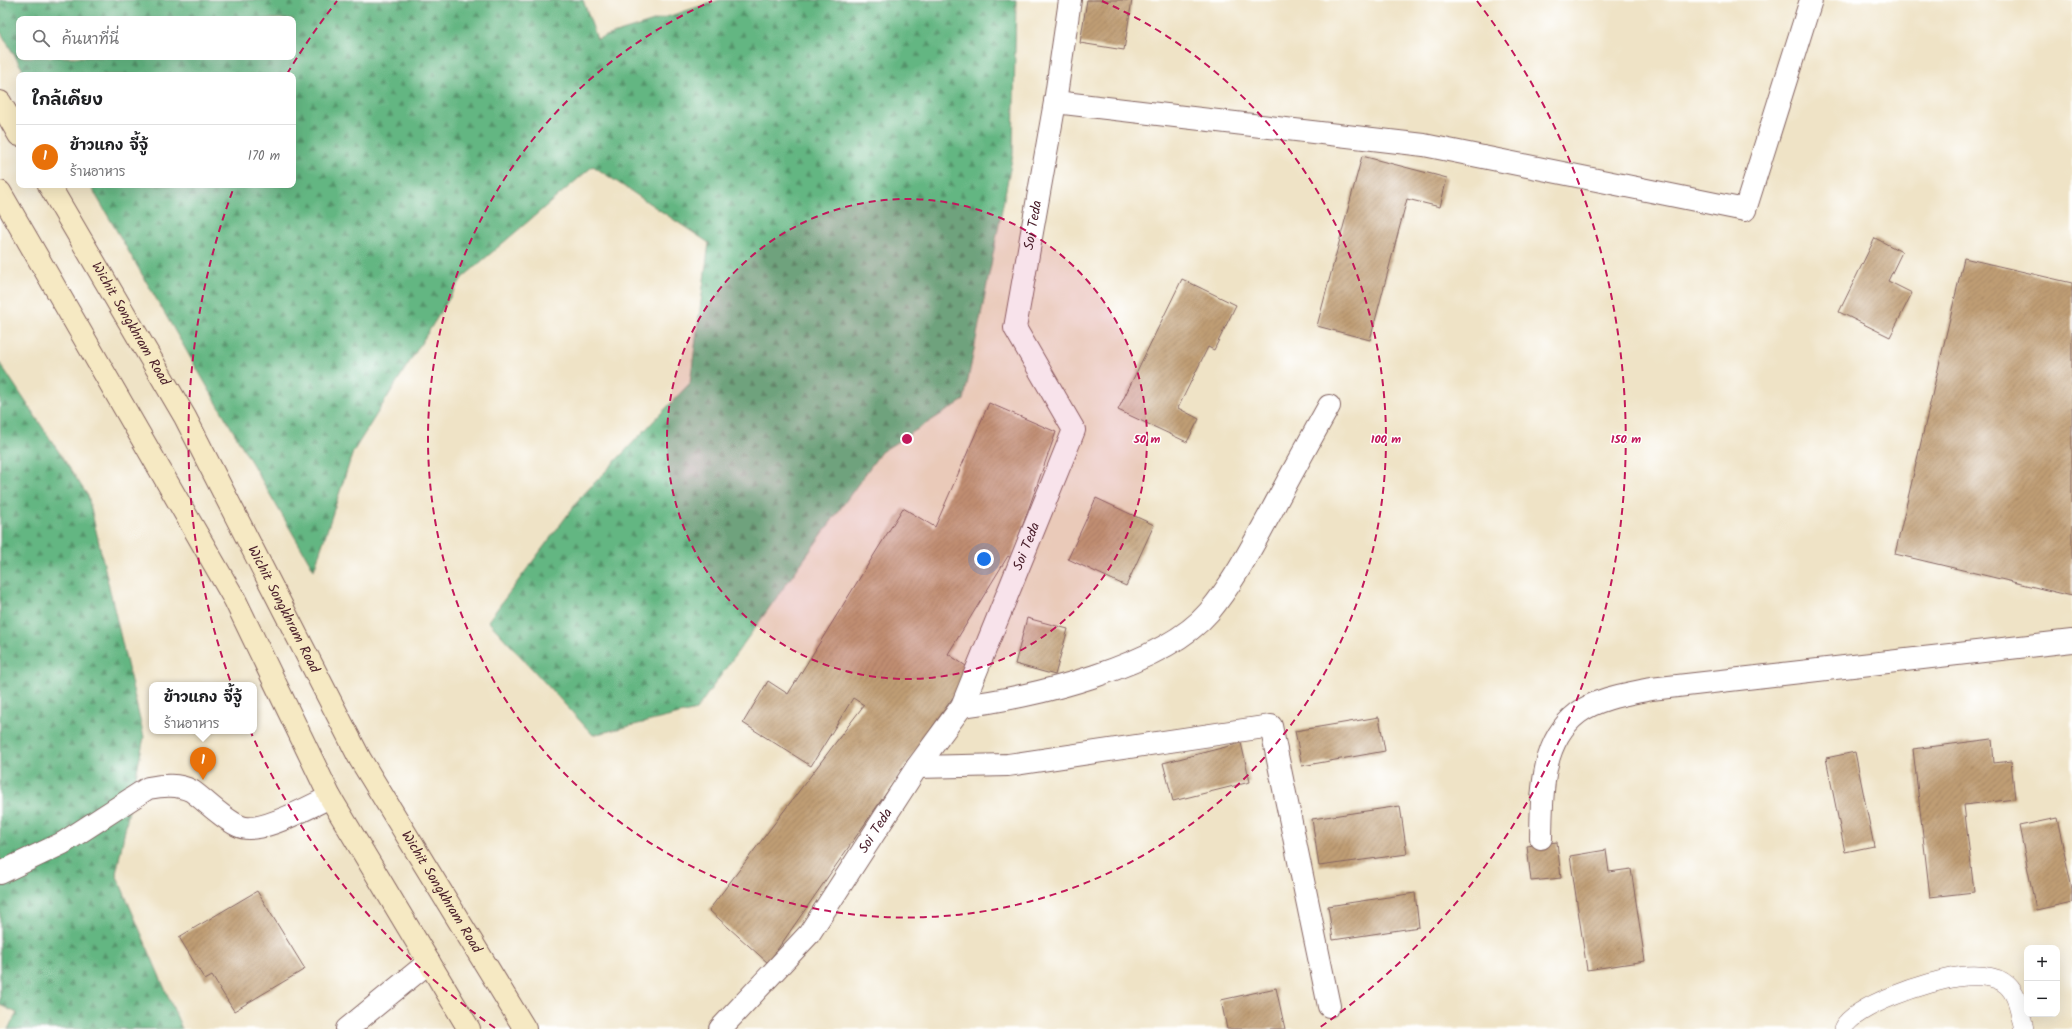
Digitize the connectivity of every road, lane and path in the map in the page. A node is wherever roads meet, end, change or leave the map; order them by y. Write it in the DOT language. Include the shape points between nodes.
graph roads {
  1 [pos="1070,0"];
  2 [pos="1811,0"];
  3 [pos="0,102"];
  4 [pos="1055,102"];
  5 [pos="16,130"];
  6 [pos="51,188"];
  7 [pos="0,192"];
  8 [pos="1329,406"];
  9 [pos="2072,641"];
  10 [pos="962,706"];
  11 [pos="917,767"];
  12 [pos="330,797"];
  13 [pos="1541,838"];
  14 [pos="0,873"];
  15 [pos="429,962"];
  16 [pos="1329,1006"];
  17 [pos="347,1029"];
  18 [pos="468,1029"];
  19 [pos="525,1029"];
  20 [pos="720,1029"];
  21 [pos="1843,1029"];
  22 [pos="2024,1029"];
  1 -- 4 [label="street, Soi Teda"];
  2 -- 4 [label="street" via="1745,210 1424,144"];
  3 -- 5 [label="main road"];
  4 -- 10 [label="street, Soi Teda" via="1015,328 1074,430"];
  6 -- 19 [label="main road, Wichit Songkhram Road" via="185,417 360,759"];
  7 -- 12 [label="main road" via="235,600"];
  8 -- 10 [label="street" via="1237,574 1208,612 1186,632 1163,646 1105,672 1019,697"];
  9 -- 13 [label="street" via="1651,689 1600,702 1578,713 1563,728 1554,744 1542,788"];
  10 -- 11 [label="street, Soi Teda"];
  11 -- 16 [label="street" via="1008,765 1271,726"];
  11 -- 20 [label="street, Soi Teda" via="809,934"];
  12 -- 14 [label="street" via="270,824 246,828 236,825 184,787 162,785 148,788 63,842"];
  12 -- 15 [label="main road"];
  15 -- 17 [label="street"];
  15 -- 18 [label="main road"];
  21 -- 22 [label="lane" via="1852,1016 1871,1005 1912,989 1956,977 1982,976 2006,984 2016,995"];
}
